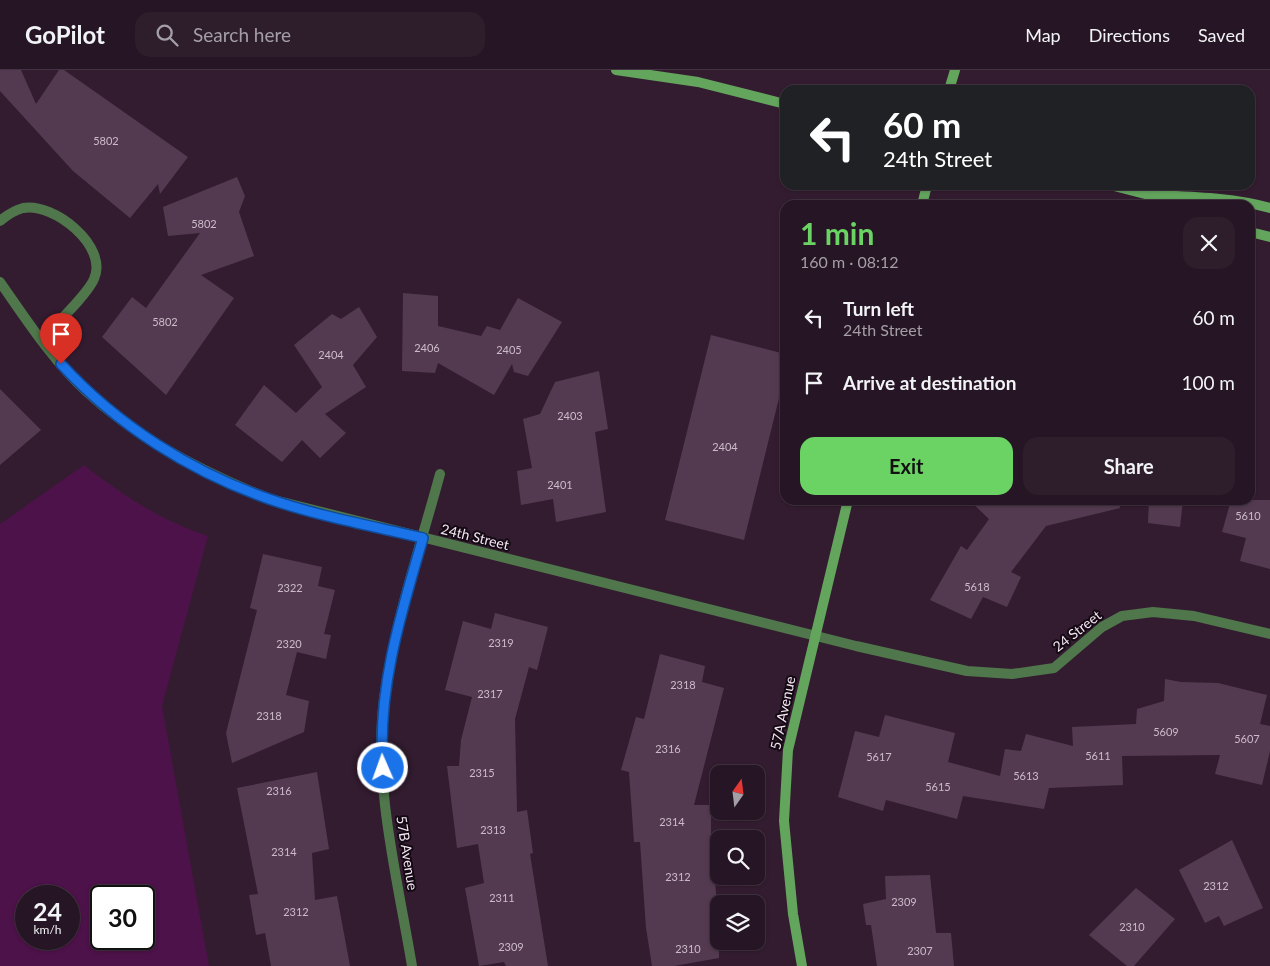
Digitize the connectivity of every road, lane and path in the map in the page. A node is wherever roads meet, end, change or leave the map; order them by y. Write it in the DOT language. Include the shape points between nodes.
graph roads {
  1 [pos="616,70"];
  2 [pos="671,70"];
  3 [pos="954,70"];
  4 [pos="698,82"];
  5 [pos="950,85"];
  6 [pos="780,103"];
  7 [pos="1130,190"];
  8 [pos="1149,195"];
  9 [pos="1162,200"];
  10 [pos="1224,200"];
  11 [pos="1255,205"];
  12 [pos="1270,208"];
  13 [pos="0,221"];
  14 [pos="1255,233"];
  15 [pos="1270,237"];
  16 [pos="2,288"];
  17 [pos="42,339"];
  18 [pos="440,474"];
  19 [pos="847,505"];
  20 [pos="423,538"];
  21 [pos="815,634"];
  22 [pos="1270,634"];
  23 [pos="412,966"];
  24 [pos="802,966"];
  1 -- 4 [label="street"];
  2 -- 4 [label="street"];
  3 -- 5 [label="street"];
  4 -- 6 [label="street"];
  7 -- 8 [label="street"];
  8 -- 9 [label="street"];
  8 -- 10 [label="street"];
  11 -- 12 [label="street"];
  13 -- 17 [label="street" via="23,208 42,209 72,225 91,247 96,264 94,279"];
  14 -- 15 [label="street"];
  16 -- 17 [label="street, 24th Street"];
  17 -- 20 [label="street, 24th Street" via="87,392 141,435 186,461 270,500"];
  18 -- 20 [label="street, 57B Avenue"];
  19 -- 21 [label="street, 57A Avenue"];
  20 -- 21 [label="street, 24th Street"];
  20 -- 23 [label="street, 57B Avenue" via="384,699 382,750 385,805"];
  21 -- 22 [label="street, 24 Street" via="967,671 1012,674 1054,668 1085,640 1122,616 1153,612 1194,616"];
  21 -- 24 [label="street, 57A Avenue" via="788,750 784,821 793,914"];
}
